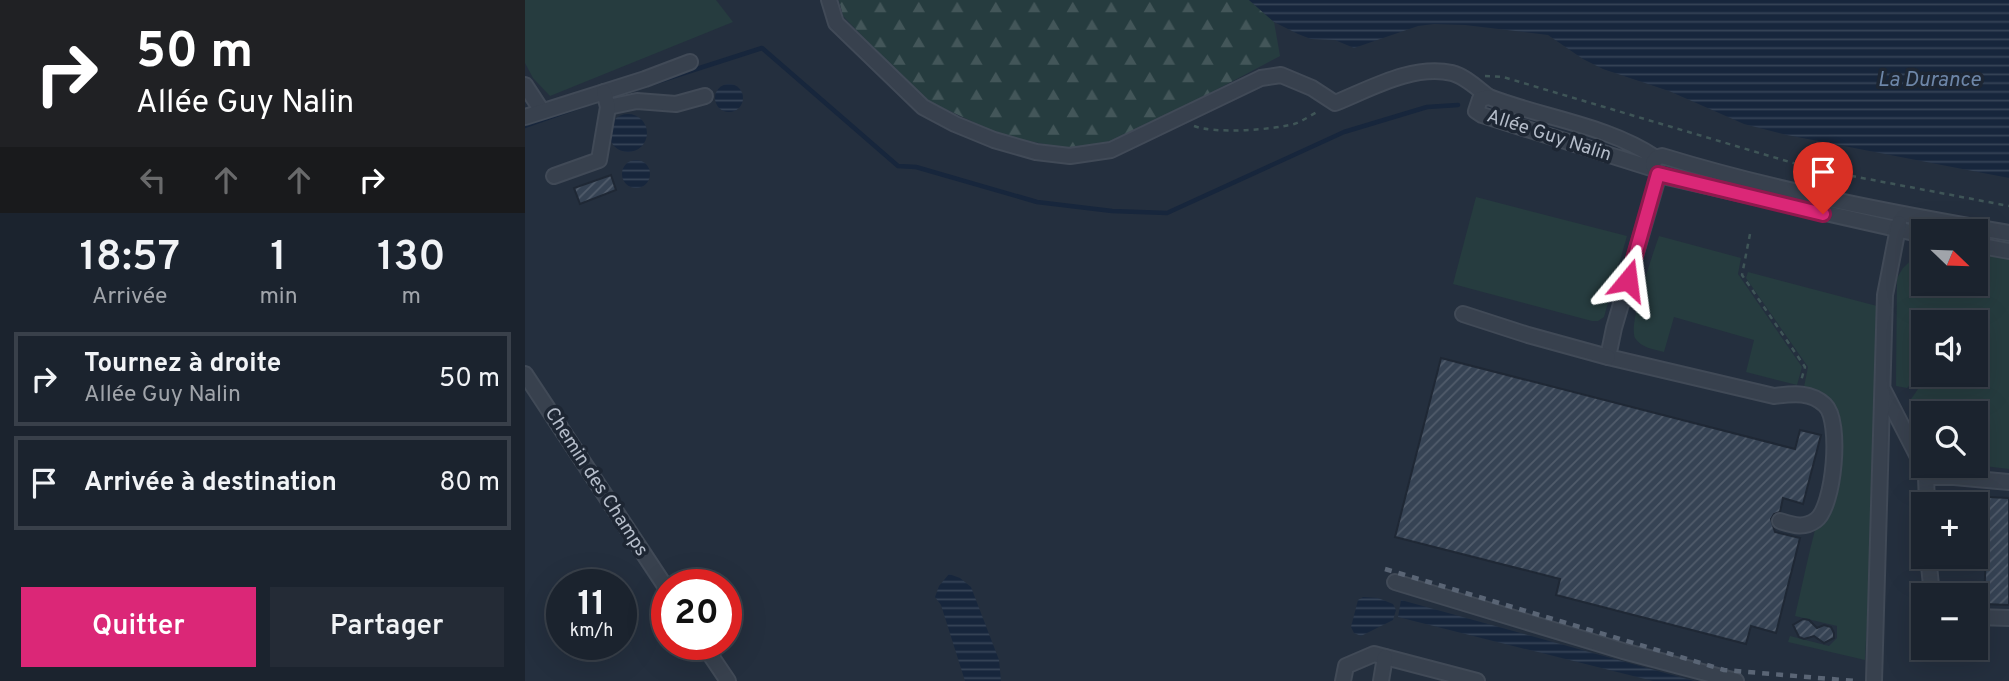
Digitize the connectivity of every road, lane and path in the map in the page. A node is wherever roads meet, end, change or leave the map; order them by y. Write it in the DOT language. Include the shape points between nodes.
graph roads {
  1 [pos="829,0"];
  2 [pos="690,62"];
  3 [pos="1474,79"];
  4 [pos="525,85"];
  5 [pos="604,92"];
  6 [pos="705,96"];
  7 [pos="1335,103"];
  8 [pos="608,107"];
  9 [pos="542,111"];
  10 [pos="525,117"];
  11 [pos="1176,119"];
  12 [pos="1656,167"];
  13 [pos="555,176"];
  14 [pos="2009,206"];
  15 [pos="1901,214"];
  16 [pos="1898,230"];
  17 [pos="1911,233"];
  18 [pos="2009,233"];
  19 [pos="1751,234"];
  20 [pos="1988,247"];
  21 [pos="2009,251"];
  22 [pos="1464,314"];
  23 [pos="1608,357"];
  24 [pos="525,374"];
  25 [pos="1884,390"];
  26 [pos="1798,393"];
  27 [pos="1911,443"];
  28 [pos="1965,478"];
  29 [pos="2009,482"];
  30 [pos="1780,521"];
  31 [pos="654,569"];
  32 [pos="1395,582"];
  33 [pos="1988,617"];
  34 [pos="2009,618"];
  35 [pos="1385,657"];
  36 [pos="714,660"];
  37 [pos="728,681"];
  38 [pos="1343,681"];
  39 [pos="1381,681"];
  40 [pos="1477,681"];
  41 [pos="1736,681"];
  42 [pos="1874,681"];
  1 -- 11 [label="street" via="836,23 923,107 994,141 1070,156 1111,150"];
  2 -- 5 [label="street"];
  3 -- 7 [label="street" via="1435,71 1411,74"];
  3 -- 12 [label="street, Allée Guy Nalin" via="1489,97 1641,148"];
  3 -- 14 [label="path" via="1503,77 1810,168"];
  4 -- 9 [label="street"];
  5 -- 8 [label="street"];
  5 -- 9 [label="street"];
  6 -- 8 [label="street" via="676,104 637,101"];
  7 -- 11 [label="path" via="1295,124 1229,131"];
  7 -- 11 [label="street" via="1281,75 1261,78"];
  8 -- 13 [label="street" via="599,160"];
  9 -- 10 [label="street"];
  12 -- 15 [label="street, Allée Guy Nalin" via="1662,156 1737,179"];
  12 -- 16 [label="street, Allée Guy Nalin"];
  12 -- 23 [label="street"];
  15 -- 16 [label="street"];
  15 -- 18 [label="street, Allée Guy Nalin"];
  16 -- 17 [label="street, Allée Guy Nalin"];
  16 -- 25 [label="street" via="1885,295"];
  19 -- 26 [label="path" via="1742,275 1805,367"];
  20 -- 21 [label="street"];
  22 -- 23 [label="street"];
  23 -- 26 [label="street" via="1774,396"];
  24 -- 31 [label="street, Chemin des Champs"];
  25 -- 27 [label="street"];
  25 -- 42 [label="street"];
  26 -- 30 [label="street" via="1816,399 1831,412 1834,455 1828,504 1806,525"];
  28 -- 29 [label="street"];
  32 -- 41 [label="street"];
  33 -- 34 [label="street"];
  35 -- 38 [label="street" via="1374,654 1346,666"];
  35 -- 39 [label="street"];
  35 -- 40 [label="street"];
  36 -- 37 [label="street"];
}
